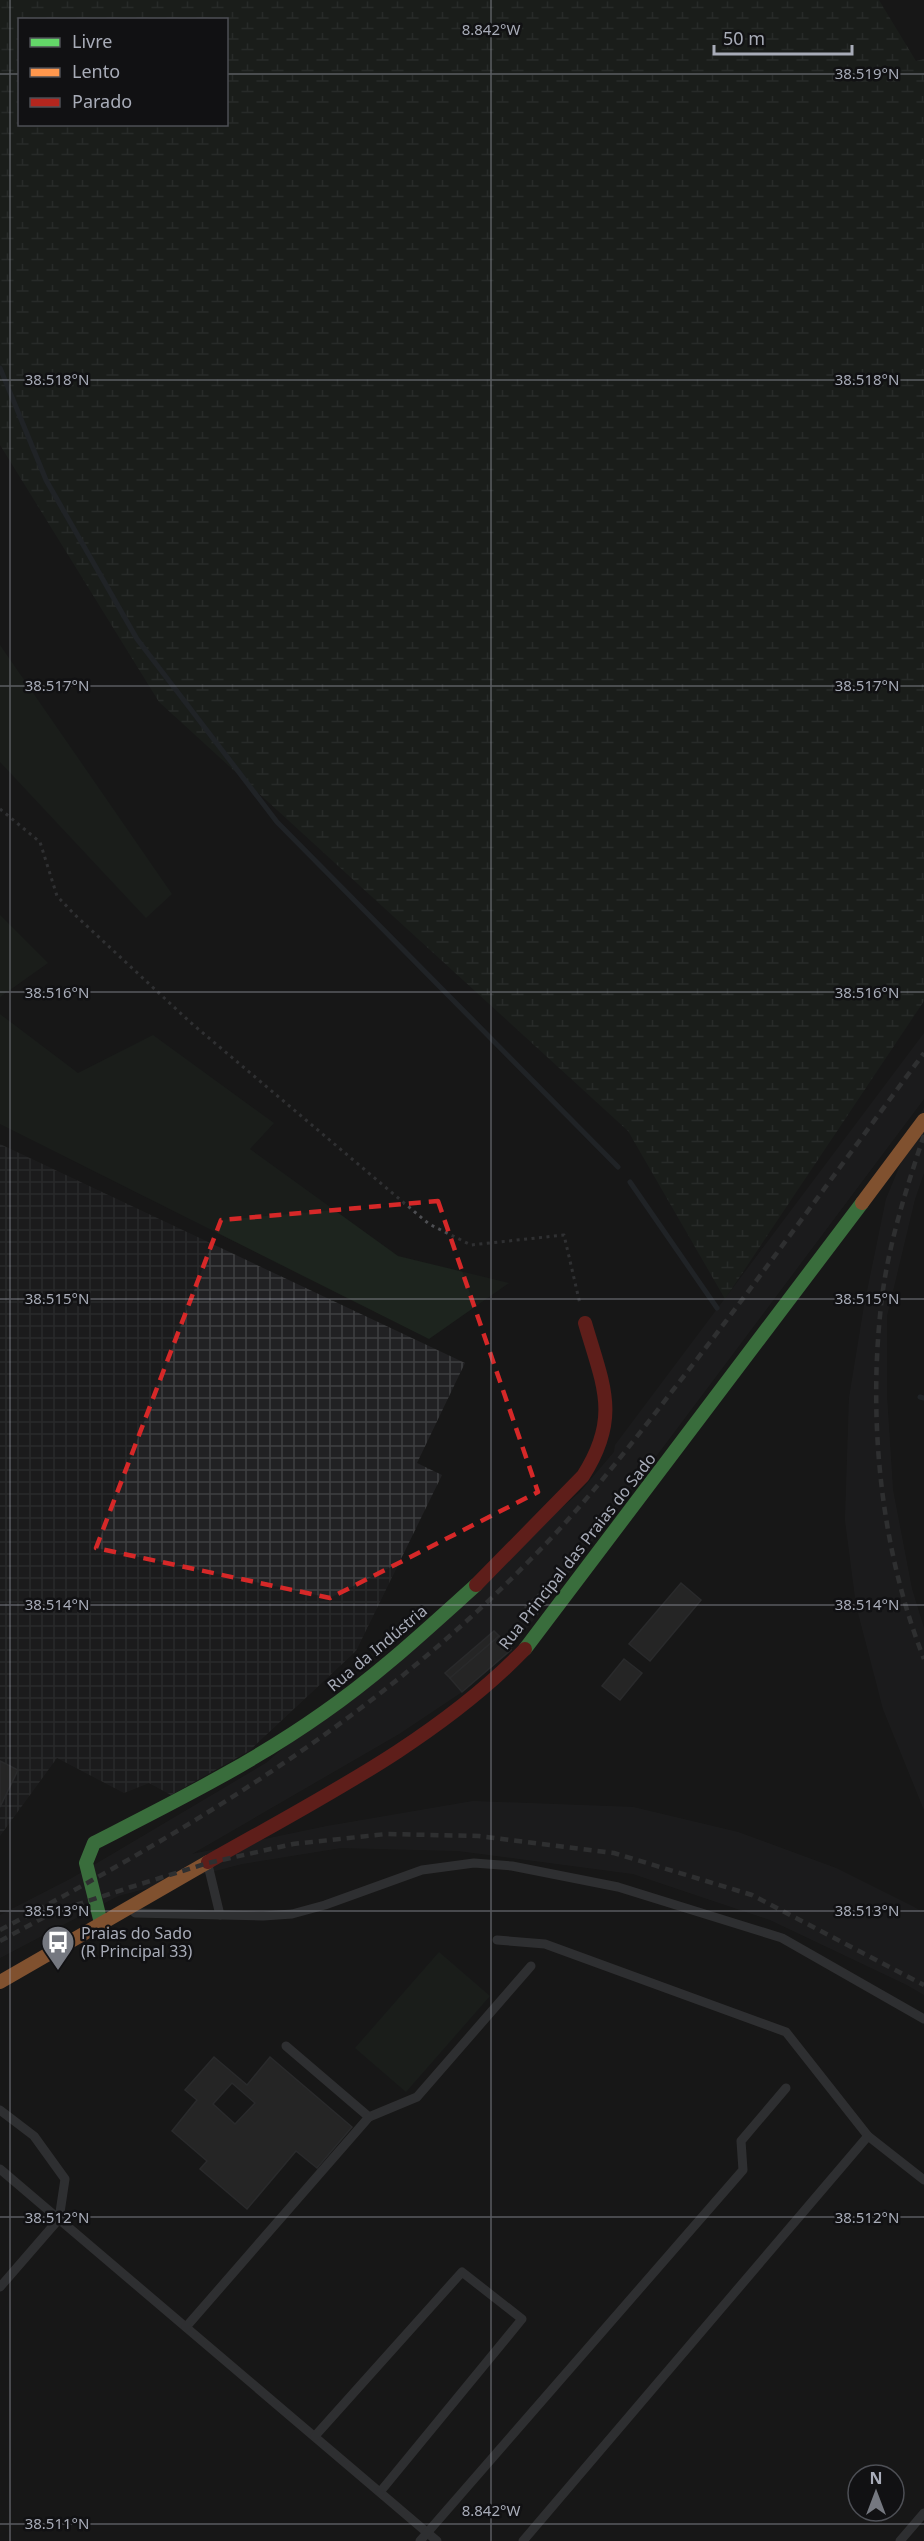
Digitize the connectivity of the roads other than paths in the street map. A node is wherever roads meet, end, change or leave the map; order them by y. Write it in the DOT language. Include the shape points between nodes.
graph roads {
  1 [pos="924,1120"];
  2 [pos="585,1323"];
  3 [pos="208,1863"];
  4 [pos="120,1913"];
  5 [pos="220,1915"];
  6 [pos="101,1923"];
  7 [pos="497,1940"];
  8 [pos="531,1966"];
  9 [pos="0,1982"];
  10 [pos="924,2019"];
  11 [pos="286,2046"];
  12 [pos="786,2088"];
  13 [pos="0,2110"];
  14 [pos="369,2117"];
  15 [pos="868,2136"];
  16 [pos="0,2169"];
  17 [pos="924,2180"];
  18 [pos="59,2218"];
  19 [pos="0,2287"];
  20 [pos="186,2327"];
  21 [pos="315,2436"];
  22 [pos="380,2492"];
  23 [pos="924,2513"];
  24 [pos="427,2532"];
  25 [pos="420,2541"];
  26 [pos="437,2541"];
  27 [pos="523,2541"];
  28 [pos="900,2541"];
  1 -- 3 [label="street, Rua Principal das Praias do Sado" via="516,1660 481,1693 413,1741"];
  2 -- 6 [label="street, Rua da Indústria" via="604,1395 607,1429 596,1458 583,1476 487,1575 378,1672 324,1713 238,1769 94,1843 86,1863"];
  3 -- 4 [label="street, Rua Principal das Praias do Sado"];
  3 -- 5 [label="lane"];
  4 -- 5 [label="lane"];
  4 -- 6 [label="street, Rua Principal das Praias do Sado"];
  5 -- 10 [label="lane" via="292,1914 438,1867 474,1863 512,1866 618,1887 782,1938"];
  6 -- 9 [label="street, Rua Principal das Praias do Sado"];
  7 -- 15 [label="lane" via="545,1944 786,2032"];
  8 -- 14 [label="lane" via="417,2097"];
  11 -- 14 [label="lane"];
  12 -- 24 [label="lane" via="741,2141 743,2170"];
  13 -- 18 [label="lane" via="34,2136 65,2179"];
  14 -- 20 [label="lane"];
  15 -- 17 [label="lane"];
  15 -- 27 [label="lane"];
  16 -- 18 [label="lane"];
  18 -- 19 [label="lane"];
  18 -- 20 [label="lane"];
  20 -- 21 [label="lane"];
  21 -- 22 [label="lane"];
  21 -- 22 [label="lane" via="462,2272 522,2319"];
  22 -- 24 [label="lane"];
  23 -- 28 [label="lane"];
  24 -- 25 [label="lane"];
  24 -- 26 [label="lane"];
}
